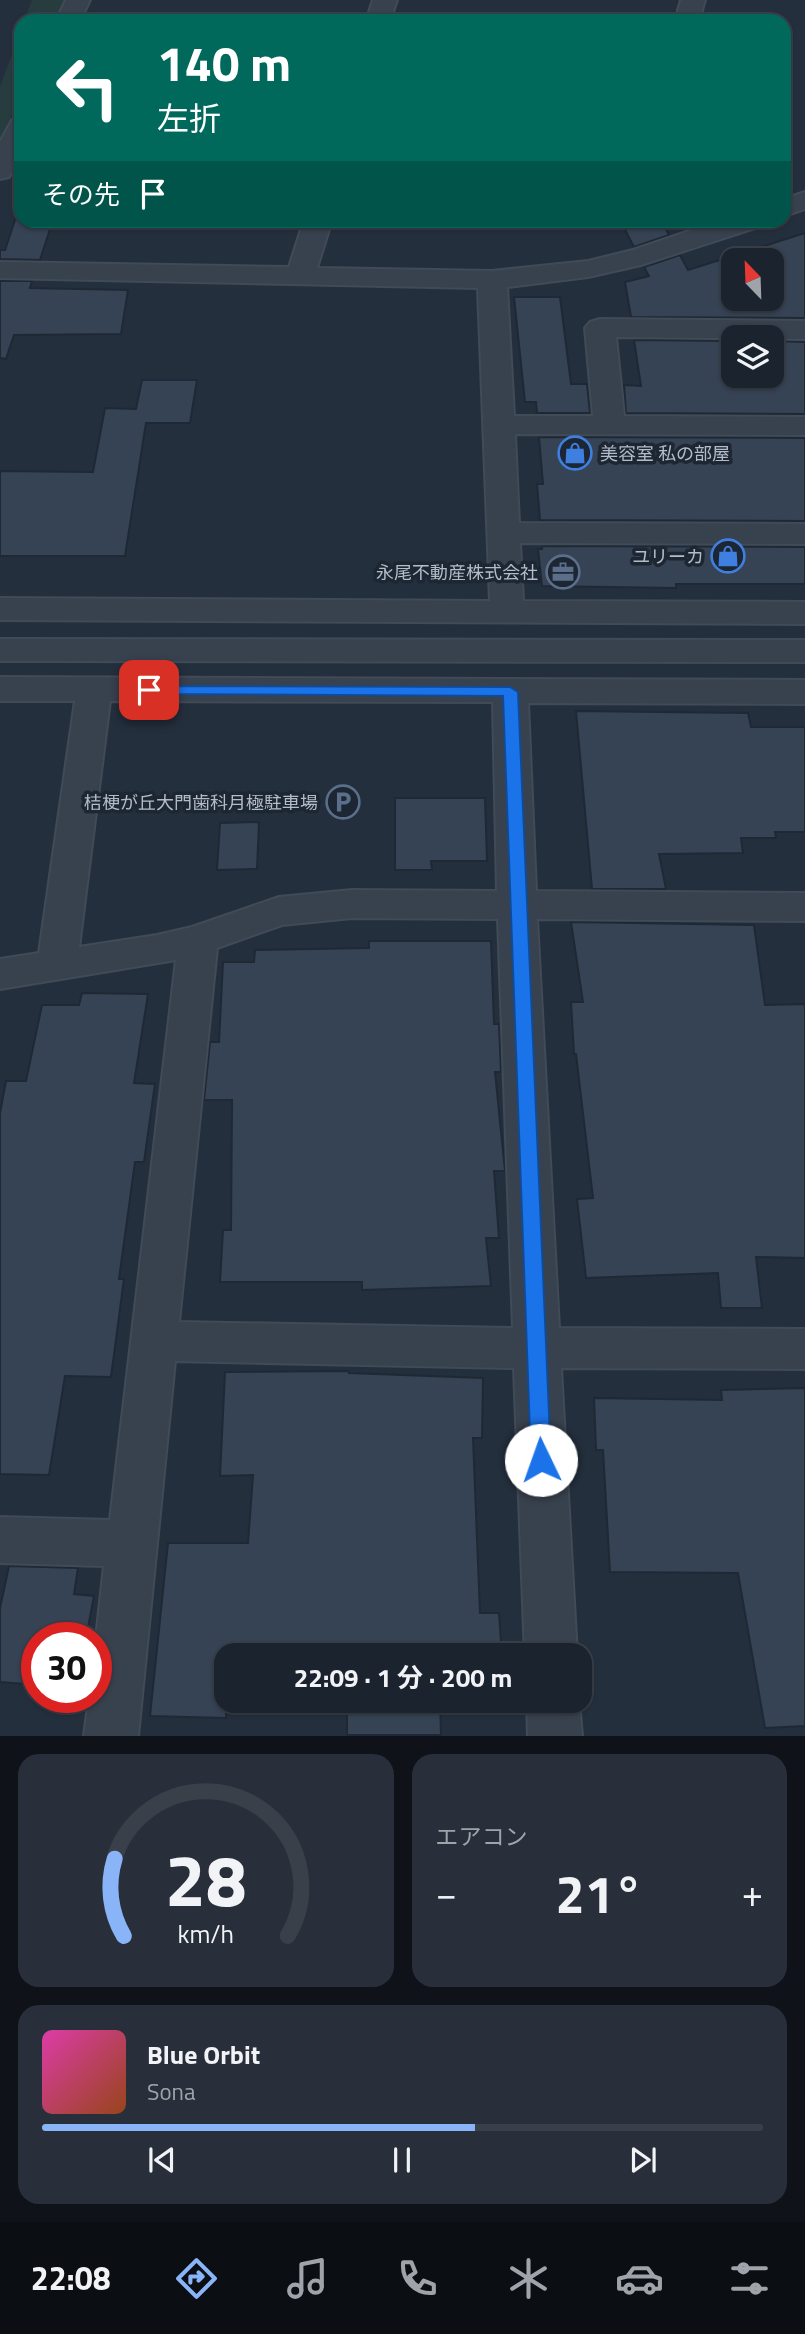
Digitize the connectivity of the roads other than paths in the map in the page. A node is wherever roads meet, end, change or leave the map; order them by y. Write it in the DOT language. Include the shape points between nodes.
graph roads {
  1 [pos="14,145"];
  2 [pos="0,171"];
  3 [pos="315,228"];
  4 [pos="692,231"];
  5 [pos="0,270"];
  6 [pos="300,276"];
  7 [pos="492,280"];
  8 [pos="805,330"];
  9 [pos="499,425"];
  10 [pos="609,425"];
  11 [pos="805,426"];
  12 [pos="505,533"];
  13 [pos="805,534"];
  14 [pos="0,609"];
  15 [pos="507,612"];
  16 [pos="805,613"];
  17 [pos="0,650"];
  18 [pos="805,651"];
  19 [pos="0,689"];
  20 [pos="94,690"];
  21 [pos="510,692"];
  22 [pos="805,692"];
  23 [pos="517,906"];
  24 [pos="805,907"];
  25 [pos="198,940"];
  26 [pos="57,965"];
  27 [pos="0,974"];
  28 [pos="155,1341"];
  29 [pos="536,1348"];
  30 [pos="805,1349"];
  31 [pos="0,1540"];
  32 [pos="131,1544"];
  33 [pos="550,1643"];
  34 [pos="554,1713"];
  35 [pos="111,1735"];
  36 [pos="555,1735"];
  1 -- 2 [label="street"];
  3 -- 6 [label="street"];
  4 -- 7 [label="street" via="588,269"];
  5 -- 6 [label="street"];
  6 -- 7 [label="street"];
  7 -- 9 [label="street"];
  8 -- 10 [label="street" via="600,328"];
  9 -- 10 [label="street"];
  9 -- 12 [label="street"];
  10 -- 11 [label="street"];
  12 -- 13 [label="street"];
  12 -- 15 [label="street"];
  14 -- 15 [label="street"];
  15 -- 16 [label="street"];
  17 -- 18 [label="street"];
  19 -- 20 [label="street"];
  20 -- 21 [label="street"];
  20 -- 26 [label="street"];
  21 -- 22 [label="street"];
  21 -- 23 [label="street"];
  23 -- 24 [label="street"];
  23 -- 25 [label="street" via="312,907 279,911"];
  23 -- 29 [label="street"];
  25 -- 26 [label="street"];
  25 -- 28 [label="street"];
  26 -- 27 [label="street"];
  28 -- 29 [label="street"];
  28 -- 32 [label="street"];
  29 -- 30 [label="street"];
  29 -- 33 [label="street"];
  31 -- 32 [label="street"];
  32 -- 35 [label="street"];
  34 -- 36 [label="street"];
}
